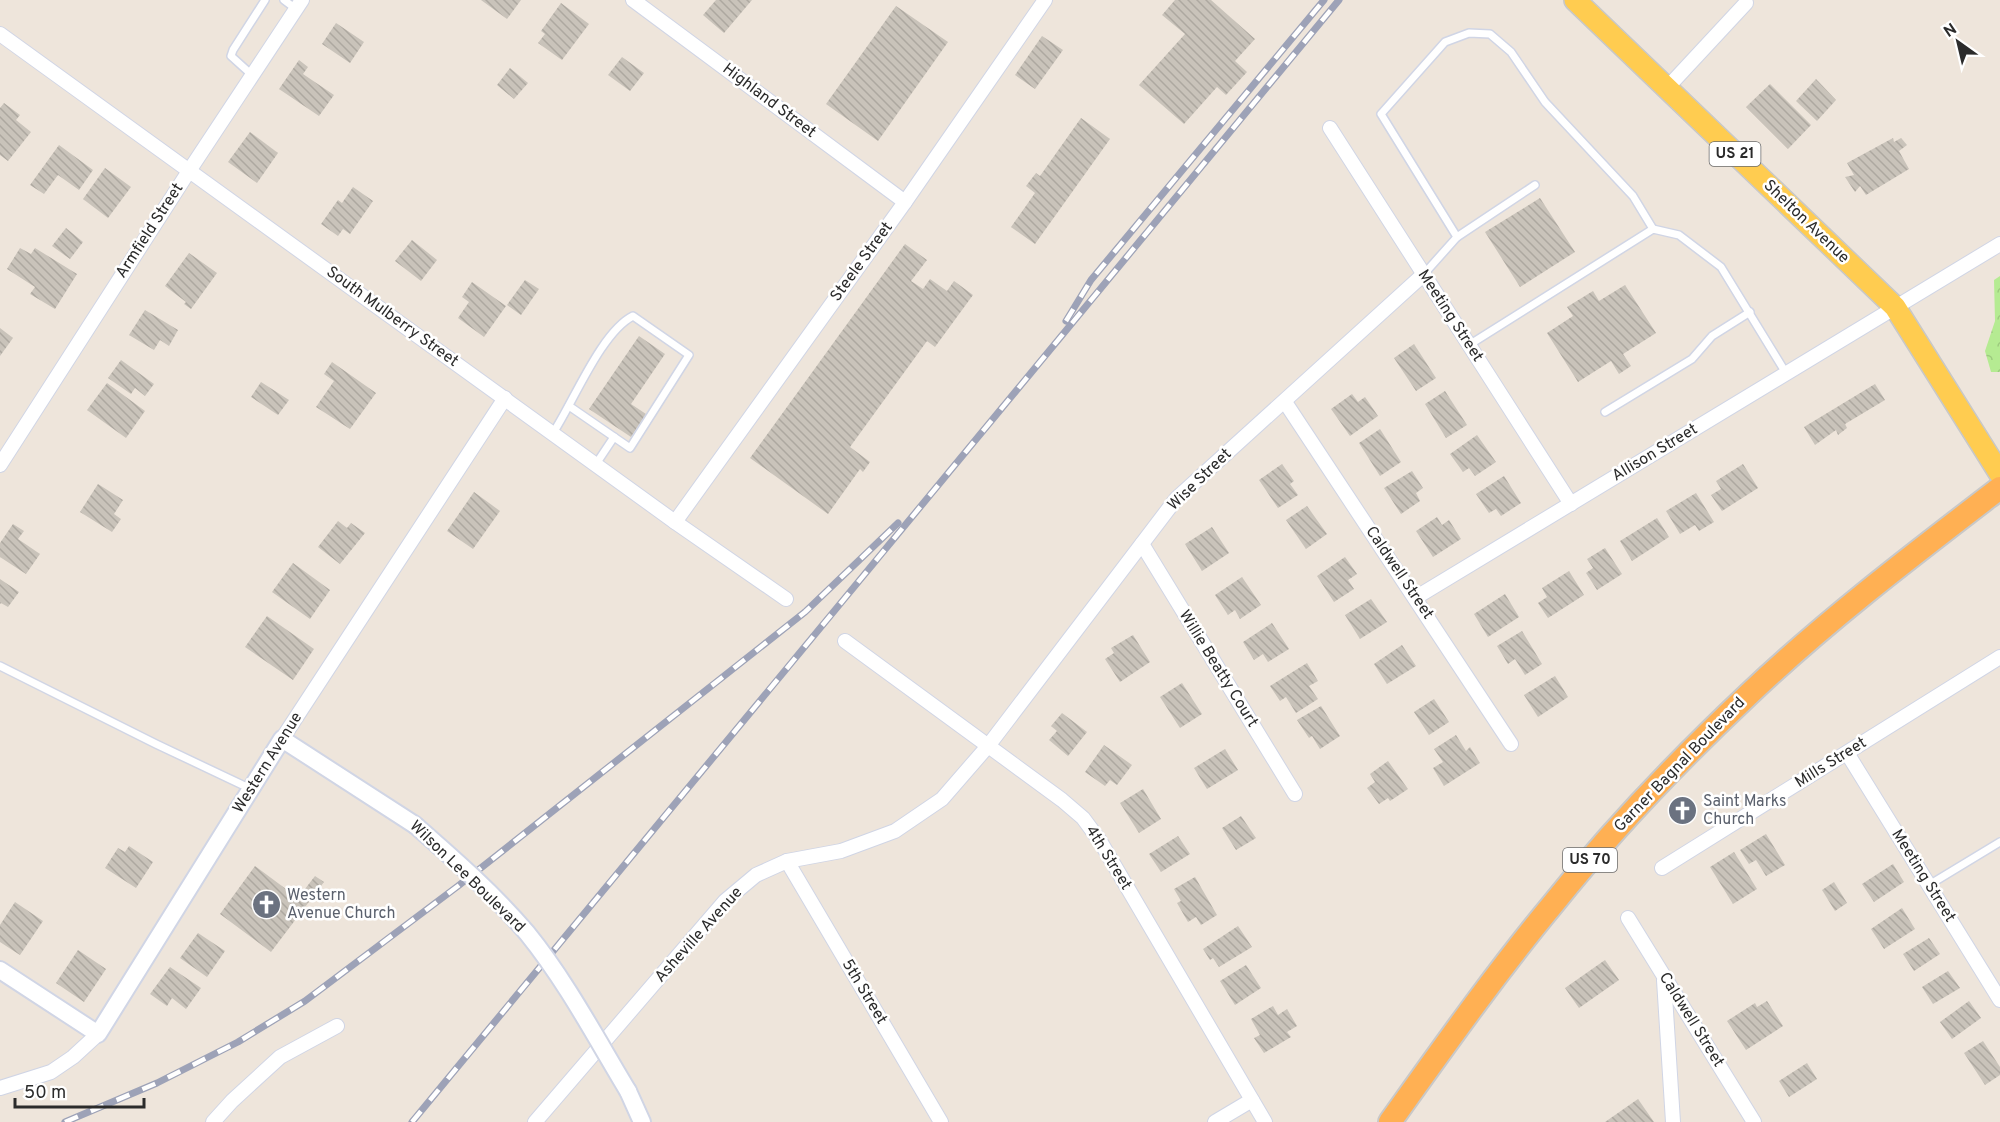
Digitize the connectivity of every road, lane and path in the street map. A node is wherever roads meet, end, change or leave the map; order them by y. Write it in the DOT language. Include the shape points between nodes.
graph roads {
  1 [pos="265,0"];
  2 [pos="284,0"];
  3 [pos="633,0"];
  4 [pos="1045,0"];
  5 [pos="1575,0"];
  6 [pos="1746,3"];
  7 [pos="299,5"];
  8 [pos="0,34"];
  9 [pos="252,75"];
  10 [pos="1667,88"];
  11 [pos="1330,128"];
  12 [pos="189,171"];
  13 [pos="1535,185"];
  14 [pos="905,202"];
  15 [pos="1653,229"];
  16 [pos="1457,237"];
  17 [pos="2000,244"];
  18 [pos="1424,274"];
  19 [pos="1895,307"];
  20 [pos="1750,312"];
  21 [pos="1469,345"];
  22 [pos="1786,373"];
  23 [pos="505,398"];
  24 [pos="1285,402"];
  25 [pos="569,405"];
  26 [pos="1605,412"];
  27 [pos="553,434"];
  28 [pos="614,437"];
  29 [pos="596,464"];
  30 [pos="0,465"];
  31 [pos="2000,474"];
  32 [pos="2000,488"];
  33 [pos="1571,504"];
  34 [pos="675,522"];
  35 [pos="1142,544"];
  36 [pos="786,598"];
  37 [pos="1415,598"];
  38 [pos="845,641"];
  39 [pos="2000,657"];
  40 [pos="0,666"];
  41 [pos="282,739"];
  42 [pos="1511,744"];
  43 [pos="988,746"];
  44 [pos="1847,753"];
  45 [pos="251,789"];
  46 [pos="1295,794"];
  47 [pos="2000,842"];
  48 [pos="788,861"];
  49 [pos="1662,868"];
  50 [pos="1929,885"];
  51 [pos="1628,918"];
  52 [pos="0,970"];
  53 [pos="1664,977"];
  54 [pos="2000,1000"];
  55 [pos="337,1026"];
  56 [pos="98,1034"];
  57 [pos="0,1088"];
  58 [pos="1252,1100"];
  59 [pos="213,1122"];
  60 [pos="535,1122"];
  61 [pos="642,1122"];
  62 [pos="941,1122"];
  63 [pos="1215,1122"];
  64 [pos="1265,1122"];
  65 [pos="1390,1122"];
  66 [pos="1673,1122"];
  67 [pos="1754,1122"];
  1 -- 9 [label="lane" via="231,56"];
  2 -- 7 [label="lane"];
  3 -- 14 [label="street, Highland Street"];
  4 -- 14 [label="street, Steele Street"];
  5 -- 10 [label="main road, Shelton Avenue / US 21"];
  6 -- 10 [label="street"];
  7 -- 9 [label="street, Armfield Street"];
  8 -- 12 [label="street, South Mulberry Street"];
  9 -- 12 [label="street, Armfield Street"];
  10 -- 19 [label="main road, Shelton Avenue / US 21"];
  11 -- 18 [label="street, Meeting Street"];
  12 -- 23 [label="street, South Mulberry Street"];
  12 -- 30 [label="street, Armfield Street"];
  13 -- 16 [label="lane"];
  14 -- 34 [label="street, Steele Street"];
  15 -- 16 [label="lane" via="1633,196 1545,102 1511,52 1490,34 1468,33 1445,42 1381,114"];
  15 -- 20 [label="lane" via="1679,235 1721,267"];
  15 -- 21 [label="lane"];
  16 -- 18 [label="lane"];
  17 -- 19 [label="street, Allison Street"];
  18 -- 21 [label="street, Meeting Street"];
  18 -- 24 [label="street, Wise Street"];
  19 -- 22 [label="street, Allison Street"];
  19 -- 31 [label="main road, Shelton Avenue / US 21"];
  20 -- 22 [label="lane"];
  20 -- 26 [label="lane" via="1712,336 1692,359"];
  21 -- 33 [label="street, Meeting Street"];
  22 -- 33 [label="street, Allison Street"];
  23 -- 27 [label="street, South Mulberry Street"];
  23 -- 41 [label="street, Western Avenue"];
  24 -- 35 [label="street, Wise Street" via="1184,491"];
  24 -- 37 [label="street, Caldwell Street"];
  25 -- 27 [label="lane"];
  25 -- 28 [label="lane"];
  25 -- 28 [label="lane" via="615,330 633,316 689,355 630,448"];
  27 -- 29 [label="street, South Mulberry Street"];
  28 -- 29 [label="lane"];
  29 -- 34 [label="street, South Mulberry Street"];
  32 -- 65 [label="highway, Garner Bagnal Boulevard / US 70" via="1822,627 1747,695 1660,784 1553,903"];
  33 -- 37 [label="street, Allison Street"];
  34 -- 36 [label="street, South Mulberry Street"];
  35 -- 43 [label="street, Wise Street"];
  35 -- 46 [label="street, Willie Beatty Court"];
  37 -- 42 [label="street, Caldwell Street"];
  38 -- 43 [label="street, 4th Street"];
  39 -- 44 [label="street, Mills Street"];
  40 -- 45 [label="lane"];
  41 -- 45 [label="street, Western Avenue"];
  41 -- 61 [label="street, Wilson Lee Boulevard, bridge" via="416,825 504,907 560,979 628,1091"];
  43 -- 48 [label="street, Asheville Avenue" via="942,799 895,831 841,851"];
  43 -- 58 [label="street, 4th Street" via="1083,818"];
  44 -- 49 [label="street, Mills Street"];
  44 -- 50 [label="street, Meeting Street"];
  45 -- 56 [label="street, Western Avenue"];
  47 -- 50 [label="lane"];
  48 -- 60 [label="street, Asheville Avenue" via="756,874 725,901"];
  48 -- 62 [label="street, 5th Street"];
  50 -- 54 [label="street, Meeting Street"];
  51 -- 53 [label="street, Caldwell Street"];
  52 -- 56 [label="street"];
  53 -- 66 [label="street"];
  53 -- 67 [label="street, Caldwell Street"];
  55 -- 59 [label="street" via="280,1057"];
  56 -- 57 [label="street, Western Avenue" via="51,1072"];
  58 -- 63 [label="street"];
  58 -- 64 [label="street, 4th Street"];
}
